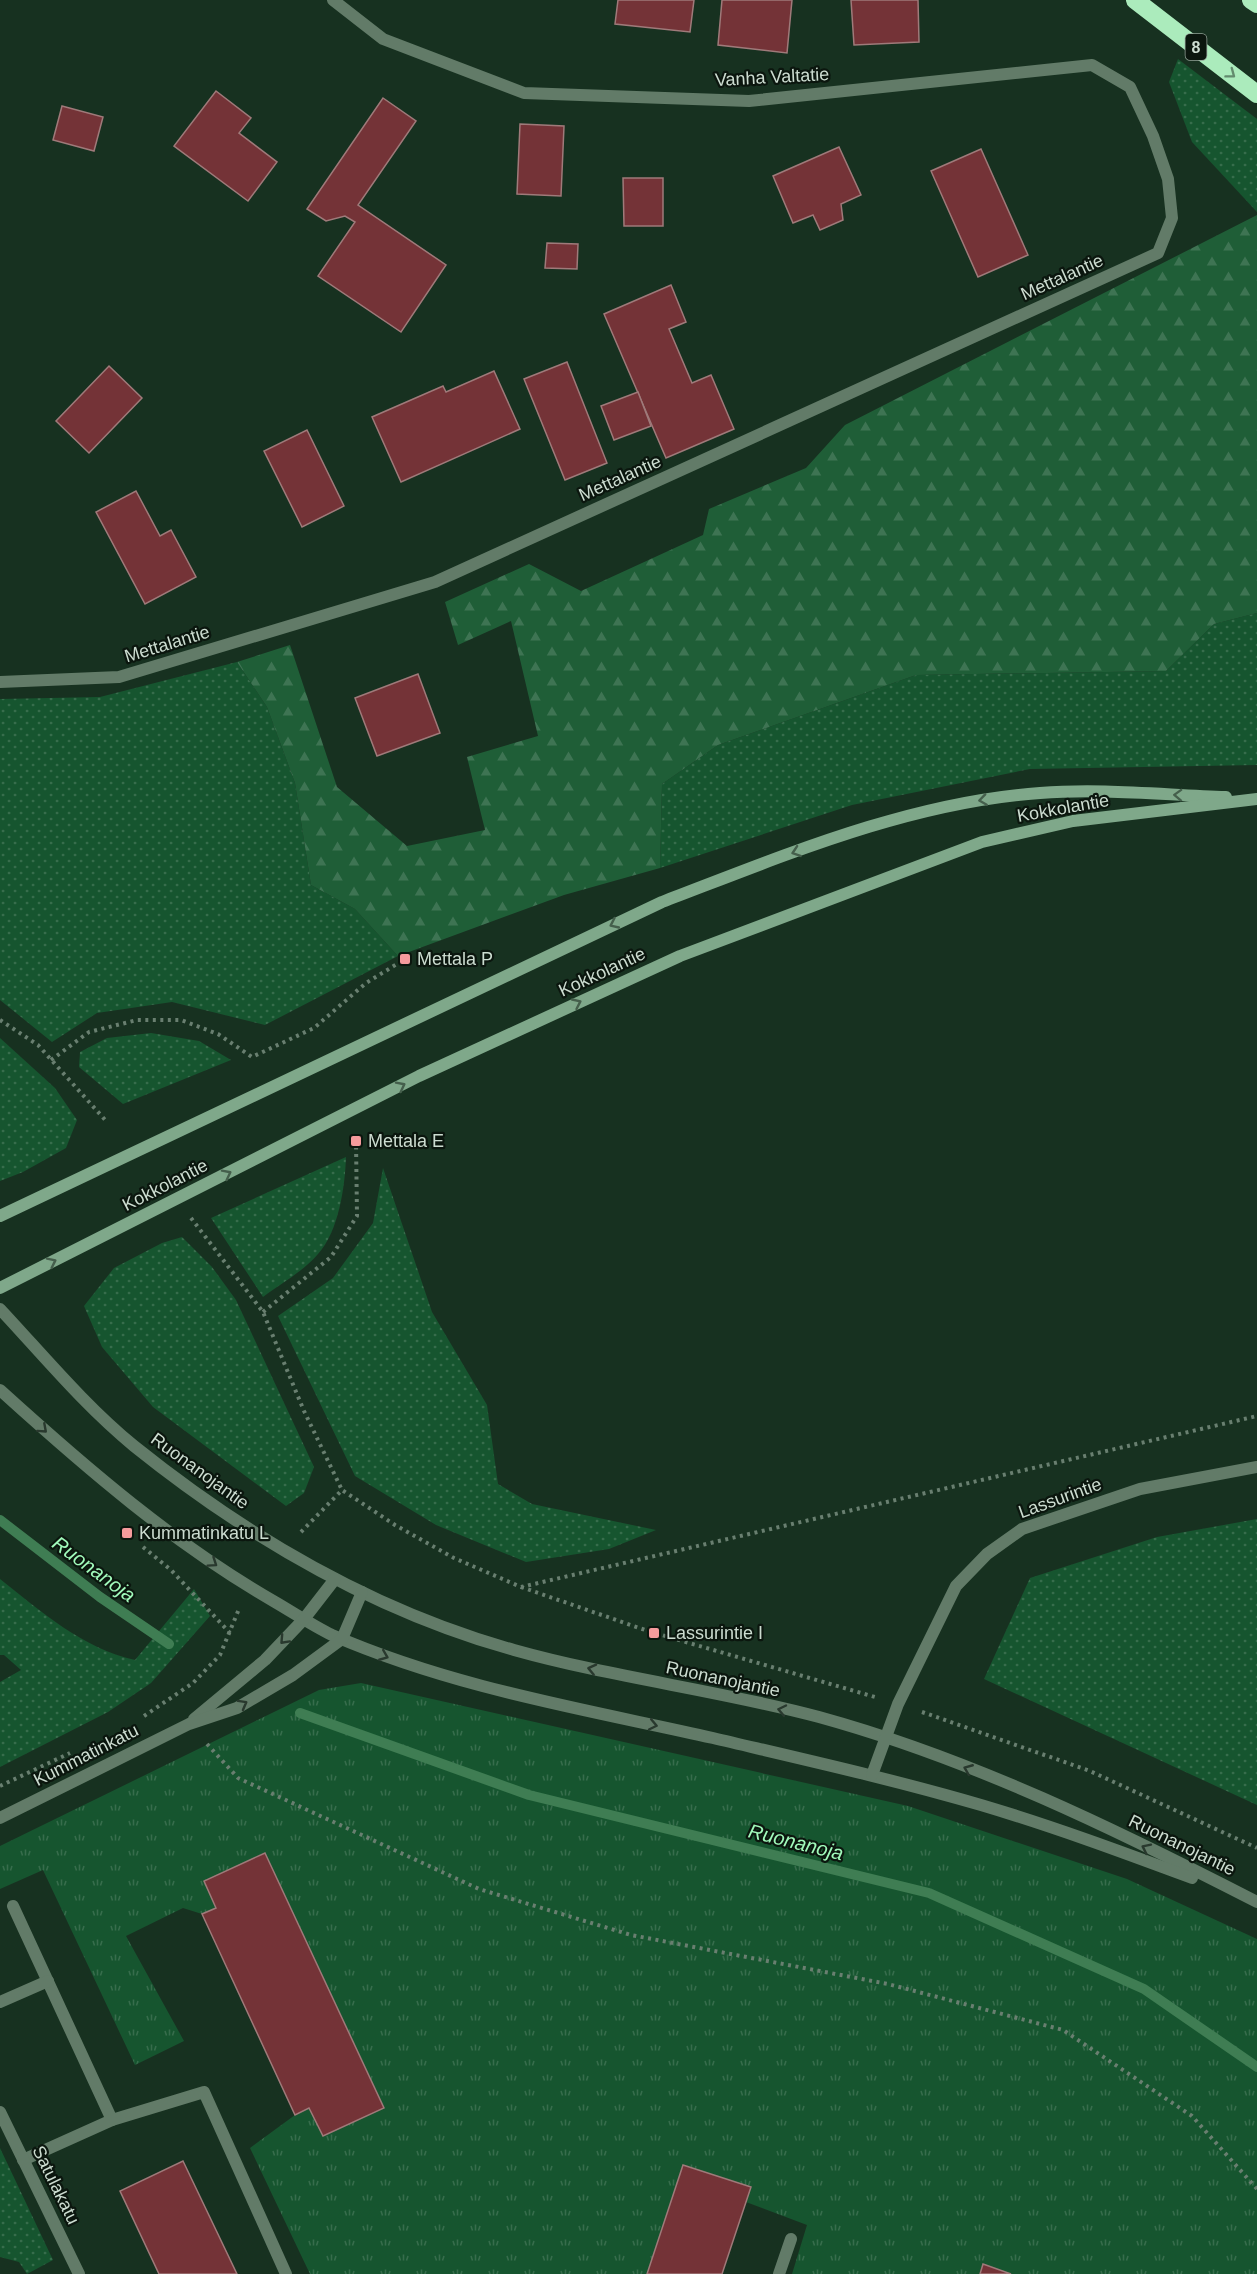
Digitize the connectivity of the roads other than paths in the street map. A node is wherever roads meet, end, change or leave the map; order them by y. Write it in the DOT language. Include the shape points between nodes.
graph roads {
  1 [pos="333,0"];
  2 [pos="1135,0"];
  3 [pos="1251,0"];
  4 [pos="1257,4"];
  5 [pos="1257,94"];
  6 [pos="1168,179"];
  7 [pos="0,682"];
  8 [pos="1257,799"];
  9 [pos="0,1216"];
  10 [pos="0,1288"];
  11 [pos="0,1309"];
  12 [pos="0,1390"];
  13 [pos="1257,1467"];
  14 [pos="335,1578"];
  15 [pos="362,1592"];
  16 [pos="304,1619"];
  17 [pos="342,1639"];
  18 [pos="189,1724"];
  19 [pos="885,1738"];
  20 [pos="872,1775"];
  21 [pos="0,1818"];
  22 [pos="1256,1902"];
  23 [pos="13,1906"];
  24 [pos="48,1981"];
  25 [pos="0,2002"];
  26 [pos="0,2112"];
  27 [pos="112,2120"];
  28 [pos="23,2160"];
  29 [pos="791,2239"];
  30 [pos="77,2273"];
  31 [pos="286,2274"];
  32 [pos="779,2274"];
  1 -- 6 [label="street, Vanha Valtatie" via="383,39 524,93 749,101 1092,66 1130,87"];
  2 -- 5 [label="highway, 8, one-way"];
  3 -- 4 [label="highway"];
  6 -- 7 [label="street, Mettalantie" via="1172,218 1158,253 435,582 119,677"];
  8 -- 9 [label="main road, Kokkolantie, one-way" via="1040,793 978,800 888,821 662,902"];
  10 -- 8 [label="main road, Kokkolantie, one-way" via="419,1076 691,952 982,842 1073,821"];
  11 -- 14 [label="street, Ruonanojantie" via="133,1445 232,1518"];
  12 -- 16 [label="street, Ruonanojantie, one-way" via="90,1471 184,1544"];
  13 -- 19 [label="street, Lassurintie" via="1140,1489 1022,1529 987,1554 956,1586"];
  14 -- 15 [label="street, Ruonanojantie"];
  14 -- 16 [label="street, Kummatinkatu"];
  15 -- 17 [label="street"];
  19 -- 15 [label="street, Ruonanojantie, one-way" via="817,1717 512,1650"];
  16 -- 17 [label="street, Ruonanojantie"];
  16 -- 18 [label="street, Kummatinkatu, one-way" via="265,1660"];
  18 -- 17 [label="street, Kummatinkatu, one-way" via="237,1708"];
  17 -- 20 [label="street, Ruonanojantie, one-way" via="417,1669 512,1695"];
  18 -- 21 [label="street, Kummatinkatu"];
  19 -- 20 [label="street, Lassurintie"];
  22 -- 19 [label="street, Ruonanojantie, one-way" via="1069,1809"];
  20 -- 22 [label="street, Ruonanojantie" via="1088,1839"];
  23 -- 24 [label="street"];
  24 -- 25 [label="street"];
  24 -- 27 [label="street"];
  26 -- 28 [label="street, Satulakatu"];
  27 -- 28 [label="street"];
  27 -- 31 [label="street" via="204,2091"];
  28 -- 30 [label="street, Satulakatu"];
  29 -- 32 [label="street"];
}
